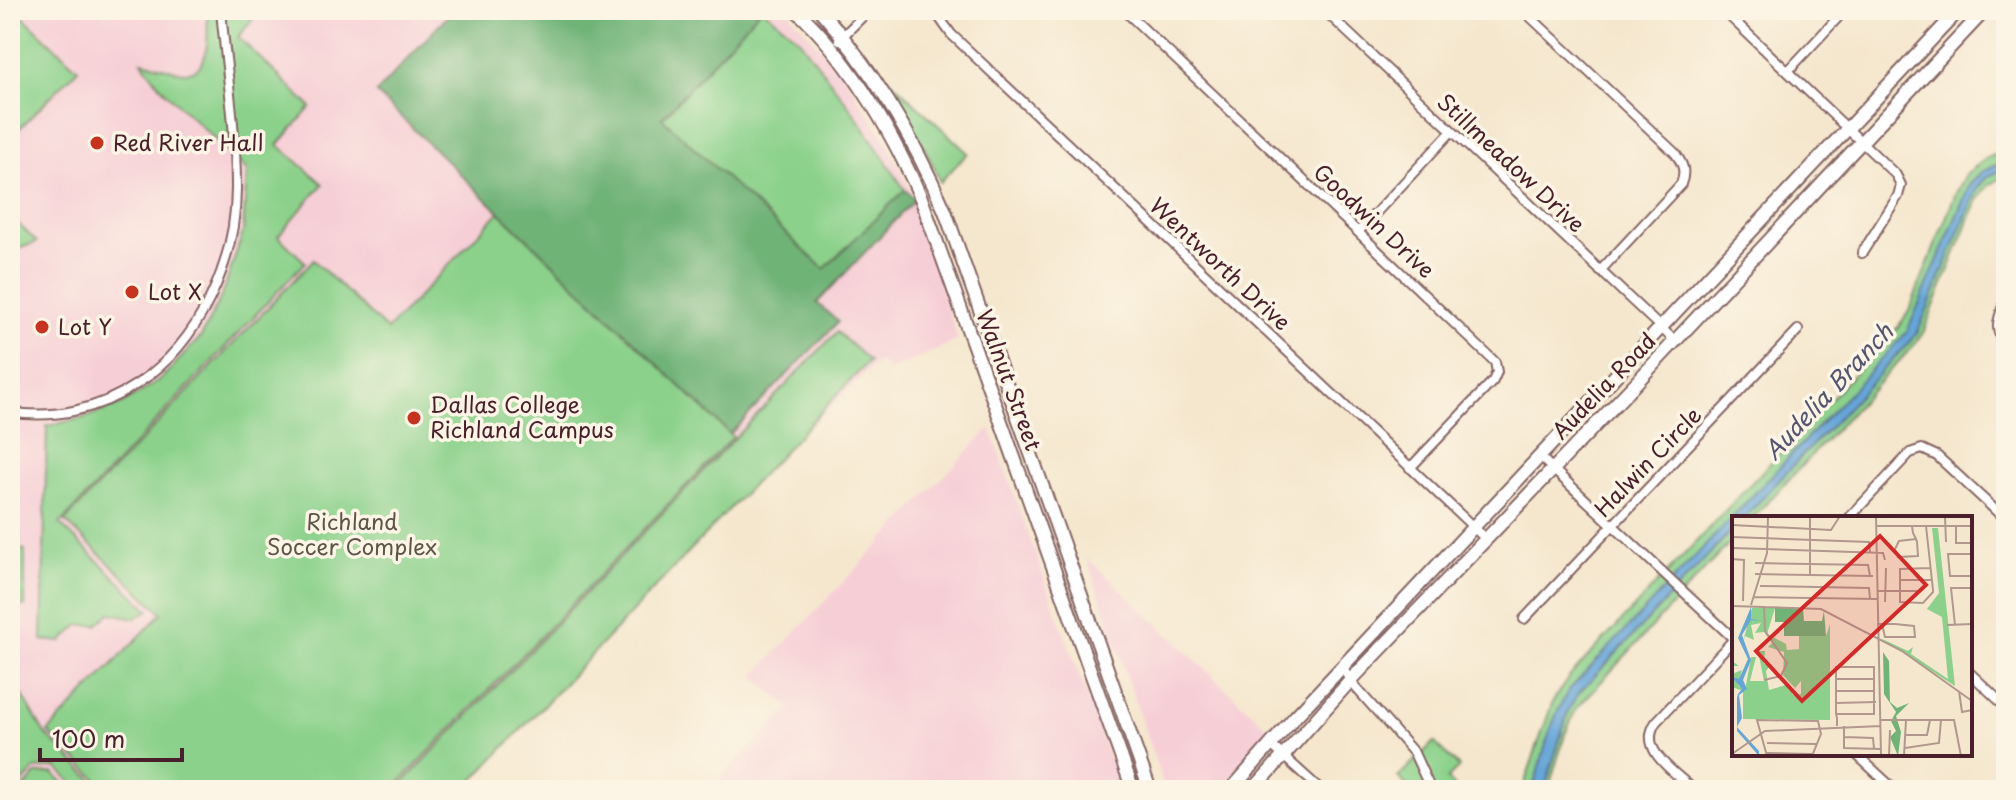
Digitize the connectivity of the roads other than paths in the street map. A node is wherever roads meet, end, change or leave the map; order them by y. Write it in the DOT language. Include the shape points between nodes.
graph roads {
  1 [pos="221,10"];
  2 [pos="796,10"];
  3 [pos="820,10"];
  4 [pos="869,10"];
  5 [pos="934,10"];
  6 [pos="1124,10"];
  7 [pos="1324,10"];
  8 [pos="1523,10"];
  9 [pos="1723,10"];
  10 [pos="1845,10"];
  11 [pos="1959,10"];
  12 [pos="1985,10"];
  13 [pos="1942,28"];
  14 [pos="844,37"];
  15 [pos="1955,41"];
  16 [pos="829,47"];
  17 [pos="1788,71"];
  18 [pos="1847,128"];
  19 [pos="1452,131"];
  20 [pos="1862,141"];
  21 [pos="1359,231"];
  22 [pos="938,240"];
  23 [pos="1862,253"];
  24 [pos="1600,271"];
  25 [pos="973,287"];
  26 [pos="2006,299"];
  27 [pos="1660,327"];
  28 [pos="1798,330"];
  29 [pos="1675,341"];
  30 [pos="2006,345"];
  31 [pos="10,412"];
  32 [pos="1021,427"];
  33 [pos="1006,432"];
  34 [pos="1539,456"];
  35 [pos="1410,468"];
  36 [pos="1553,469"];
  37 [pos="1851,516"];
  38 [pos="2006,520"];
  39 [pos="1613,525"];
  40 [pos="1473,527"];
  41 [pos="1486,539"];
  42 [pos="1076,580"];
  43 [pos="1059,585"];
  44 [pos="1524,619"];
  45 [pos="1732,637"];
  46 [pos="1732,641"];
  47 [pos="1342,666"];
  48 [pos="1972,675"];
  49 [pos="1350,681"];
  50 [pos="2006,707"];
  51 [pos="1270,744"];
  52 [pos="1283,755"];
  53 [pos="1858,756"];
  54 [pos="1315,787"];
  55 [pos="1133,790"];
  56 [pos="1150,790"];
  57 [pos="1231,790"];
  58 [pos="1253,790"];
  59 [pos="1431,790"];
  60 [pos="1694,790"];
  61 [pos="1895,790"];
  1 -- 31 [label="street" via="235,209 223,262 198,322 158,370 110,400 55,414"];
  2 -- 16 [label="main road, Walnut Street"];
  3 -- 14 [label="main road, Walnut Street"];
  4 -- 14 [label="street"];
  5 -- 35 [label="street, Wentworth Drive" via="951,34"];
  6 -- 21 [label="street, Goodwin Drive"];
  7 -- 19 [label="street, Stillmeadow Drive"];
  8 -- 24 [label="street" via="1675,153 1685,173 1681,184"];
  9 -- 17 [label="street"];
  10 -- 17 [label="street"];
  11 -- 13 [label="main road, Audelia Road"];
  12 -- 15 [label="main road, Audelia Road"];
  13 -- 15 [label="main road"];
  13 -- 18 [label="main road, Audelia Road"];
  14 -- 16 [label="street"];
  14 -- 25 [label="main road, Walnut Street" via="917,149"];
  15 -- 20 [label="main road, Audelia Road"];
  16 -- 22 [label="main road, Walnut Street" via="883,122"];
  17 -- 18 [label="street"];
  18 -- 20 [label="street"];
  18 -- 27 [label="main road, Audelia Road"];
  19 -- 21 [label="street"];
  19 -- 24 [label="street, Stillmeadow Drive"];
  20 -- 23 [label="street" via="1901,185"];
  20 -- 29 [label="main road, Audelia Road"];
  21 -- 35 [label="street, Goodwin Drive" via="1495,362 1493,381"];
  22 -- 25 [label="main road" via="945,240 958,271"];
  22 -- 33 [label="main road, Walnut Street"];
  24 -- 27 [label="street, Stillmeadow Drive"];
  25 -- 32 [label="main road, Walnut Street"];
  26 -- 30 [label="street" via="1997,324"];
  27 -- 29 [label="street, Stillmeadow Drive"];
  27 -- 34 [label="main road, Audelia Road"];
  28 -- 39 [label="street, Halwin Circle"];
  29 -- 36 [label="main road, Audelia Road"];
  32 -- 33 [label="main road"];
  32 -- 42 [label="main road, Walnut Street"];
  33 -- 43 [label="main road, Walnut Street"];
  34 -- 36 [label="street"];
  34 -- 40 [label="main road, Audelia Road"];
  35 -- 40 [label="street, Wentworth Drive"];
  36 -- 39 [label="street"];
  36 -- 41 [label="main road, Audelia Road"];
  37 -- 38 [label="street" via="1910,453 1922,449 1937,456"];
  39 -- 44 [label="street, Halwin Circle"];
  39 -- 45 [label="street"];
  40 -- 41 [label="street, Wentworth Drive"];
  40 -- 47 [label="main road, Audelia Road"];
  41 -- 49 [label="main road, Audelia Road"];
  42 -- 43 [label="main road"];
  42 -- 56 [label="main road, Walnut Street"];
  43 -- 55 [label="main road, Walnut Street"];
  46 -- 60 [label="street" via="1649,736 1656,755"];
  47 -- 49 [label="street"];
  47 -- 51 [label="main road, Audelia Road"];
  48 -- 50 [label="street"];
  49 -- 52 [label="main road, Audelia Road"];
  49 -- 59 [label="street" via="1414,753"];
  51 -- 52 [label="street"];
  51 -- 57 [label="main road, Audelia Road"];
  52 -- 54 [label="street"];
  52 -- 58 [label="main road, Audelia Road"];
  53 -- 61 [label="street"];
}
